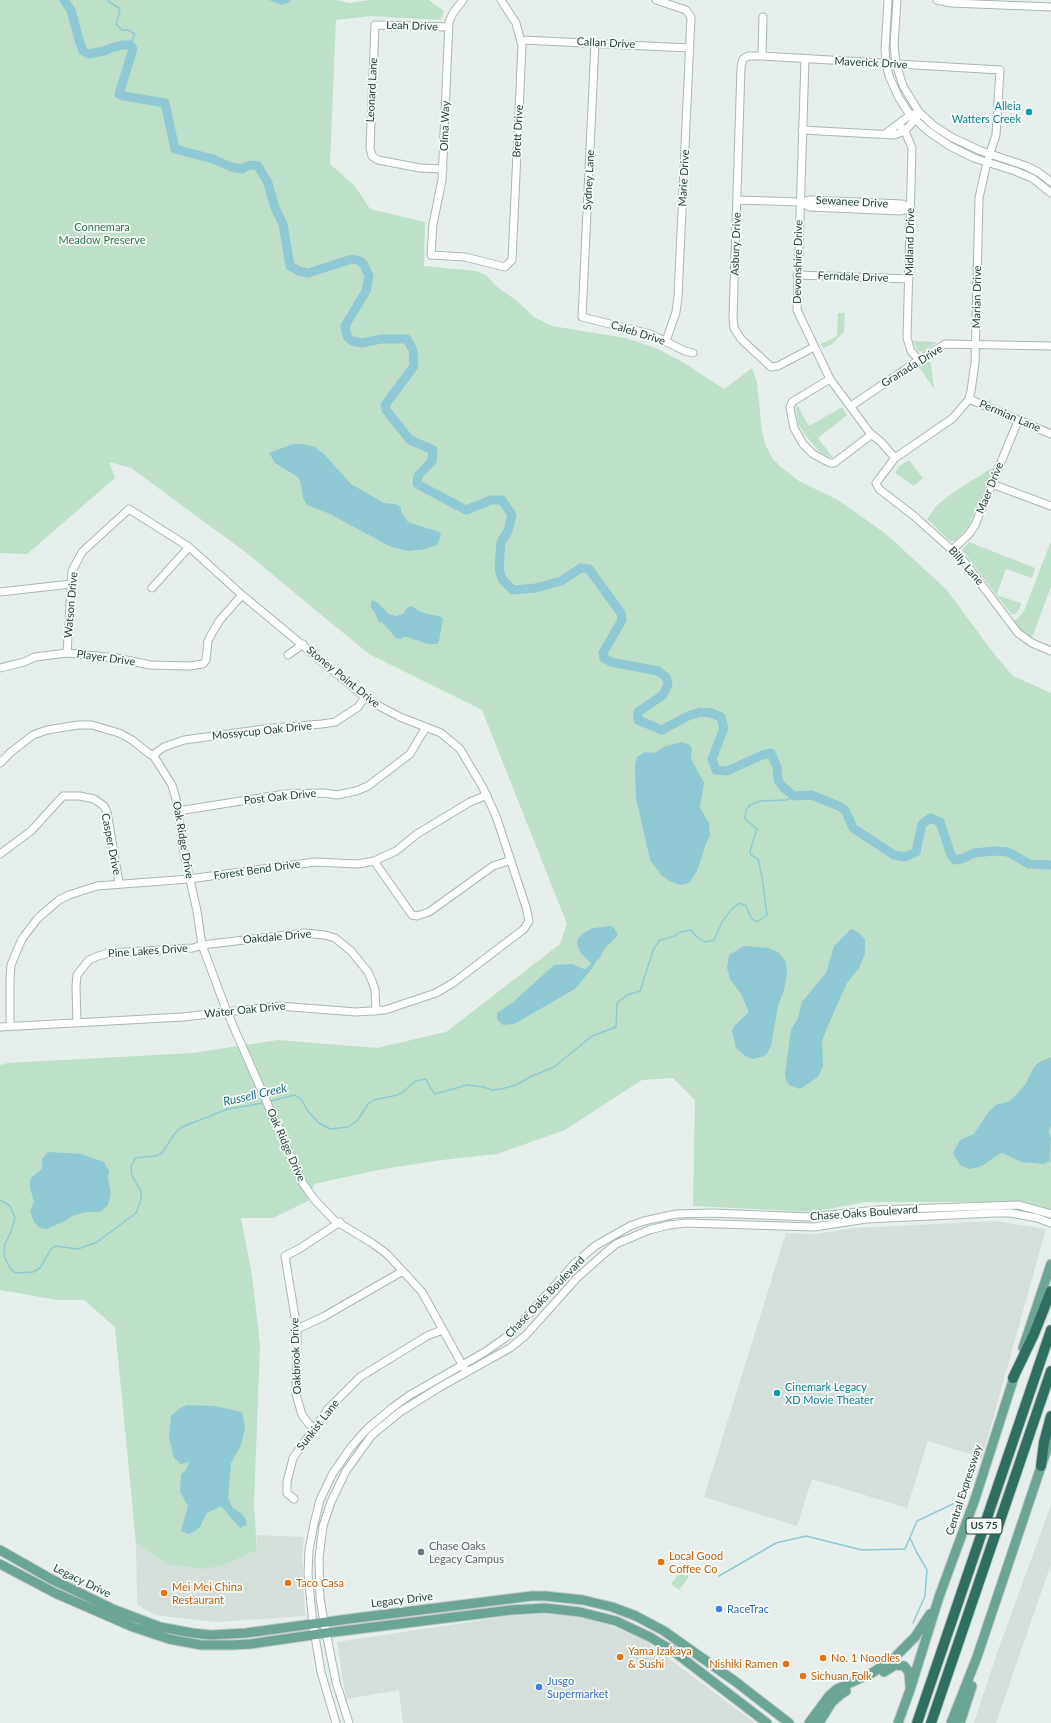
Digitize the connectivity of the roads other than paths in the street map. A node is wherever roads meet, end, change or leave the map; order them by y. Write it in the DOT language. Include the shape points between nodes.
graph roads {
  1 [pos="463,0"];
  2 [pos="501,0"];
  3 [pos="656,0"];
  4 [pos="888,0"];
  5 [pos="897,0"];
  6 [pos="939,0"];
  7 [pos="1036,3"];
  8 [pos="1051,7"];
  9 [pos="763,17"];
  10 [pos="375,24"];
  11 [pos="449,27"];
  12 [pos="522,40"];
  13 [pos="595,43"];
  14 [pos="689,48"];
  15 [pos="762,56"];
  16 [pos="743,59"];
  17 [pos="805,59"];
  18 [pos="886,63"];
  19 [pos="896,64"];
  20 [pos="1000,70"];
  21 [pos="919,112"];
  22 [pos="910,115"];
  23 [pos="915,120"];
  24 [pos="899,125"];
  25 [pos="802,130"];
  26 [pos="904,131"];
  27 [pos="885,134"];
  28 [pos="990,154"];
  29 [pos="987,162"];
  30 [pos="443,169"];
  31 [pos="1051,182"];
  32 [pos="1051,193"];
  33 [pos="738,200"];
  34 [pos="800,202"];
  35 [pos="911,208"];
  36 [pos="431,255"];
  37 [pos="797,275"];
  38 [pos="910,279"];
  39 [pos="582,317"];
  40 [pos="666,341"];
  41 [pos="975,345"];
  42 [pos="1051,346"];
  43 [pos="814,347"];
  44 [pos="693,353"];
  45 [pos="919,360"];
  46 [pos="830,378"];
  47 [pos="969,399"];
  48 [pos="851,406"];
  49 [pos="1018,420"];
  50 [pos="1051,434"];
  51 [pos="871,435"];
  52 [pos="895,458"];
  53 [pos="992,484"];
  54 [pos="1051,506"];
  55 [pos="129,509"];
  56 [pos="189,547"];
  57 [pos="952,550"];
  58 [pos="71,584"];
  59 [pos="152,588"];
  60 [pos="0,592"];
  61 [pos="242,595"];
  62 [pos="303,644"];
  63 [pos="1051,651"];
  64 [pos="68,652"];
  65 [pos="288,655"];
  66 [pos="0,668"];
  67 [pos="365,697"];
  68 [pos="426,727"];
  69 [pos="153,754"];
  70 [pos="0,763"];
  71 [pos="487,795"];
  72 [pos="178,811"];
  73 [pos="0,854"];
  74 [pos="374,860"];
  75 [pos="511,860"];
  76 [pos="189,879"];
  77 [pos="119,883"];
  78 [pos="528,915"];
  79 [pos="202,945"];
  80 [pos="376,1011"];
  81 [pos="227,1012"];
  82 [pos="77,1023"];
  83 [pos="10,1026"];
  84 [pos="0,1027"];
  85 [pos="971,1206"];
  86 [pos="1051,1214"];
  87 [pos="866,1215"];
  88 [pos="971,1215"];
  89 [pos="764,1216"];
  90 [pos="658,1217"];
  91 [pos="340,1222"];
  92 [pos="1051,1223"];
  93 [pos="764,1226"];
  94 [pos="660,1227"];
  95 [pos="621,1231"];
  96 [pos="625,1240"];
  97 [pos="1051,1264"];
  98 [pos="403,1271"];
  99 [pos="1051,1291"];
  100 [pos="297,1329"];
  101 [pos="442,1330"];
  102 [pos="1051,1330"];
  103 [pos="461,1365"];
  104 [pos="1051,1371"];
  105 [pos="467,1372"];
  106 [pos="1013,1378"];
  107 [pos="1051,1416"];
  108 [pos="314,1429"];
  109 [pos="367,1429"];
  110 [pos="372,1435"];
  111 [pos="1051,1438"];
  112 [pos="1041,1466"];
  113 [pos="294,1499"];
  114 [pos="310,1544"];
  115 [pos="320,1546"];
  116 [pos="0,1550"];
  117 [pos="0,1564"];
  118 [pos="545,1596"];
  119 [pos="939,1597"];
  120 [pos="459,1605"];
  121 [pos="545,1608"];
  122 [pos="113,1614"];
  123 [pos="461,1616"];
  124 [pos="324,1622"];
  125 [pos="313,1624"];
  126 [pos="987,1627"];
  127 [pos="664,1631"];
  128 [pos="192,1633"];
  129 [pos="326,1633"];
  130 [pos="315,1635"];
  131 [pos="657,1641"];
  132 [pos="190,1643"];
  133 [pos="737,1683"];
  134 [pos="722,1688"];
  135 [pos="910,1690"];
  136 [pos="336,1723"];
  137 [pos="349,1723"];
  138 [pos="767,1723"];
  139 [pos="789,1723"];
  140 [pos="809,1723"];
  141 [pos="819,1723"];
  142 [pos="898,1723"];
  143 [pos="917,1723"];
  144 [pos="931,1723"];
  145 [pos="951,1723"];
  146 [pos="960,1723"];
  1 -- 11 [label="street, Olma Way" via="453,13"];
  2 -- 12 [label="street, Brett Drive" via="516,22"];
  3 -- 14 [label="street, Marie Drive" via="682,8 689,13"];
  4 -- 18 [label="street"];
  5 -- 19 [label="street" via="894,45"];
  6 -- 7 [label="street"];
  7 -- 8 [label="street"];
  9 -- 15 [label="street"];
  10 -- 11 [label="street, Leah Drive"];
  10 -- 30 [label="street, Leonard Lane" via="370,148 372,156 378,160 398,164"];
  11 -- 30 [label="street, Olma Way"];
  12 -- 13 [label="street, Callan Drive"];
  12 -- 36 [label="street, Brett Drive" via="512,260 507,266 501,267 465,257"];
  13 -- 14 [label="street, Callan Drive"];
  13 -- 39 [label="street, Sydney Lane"];
  14 -- 40 [label="street, Marie Drive" via="678,297 676,312"];
  15 -- 16 [label="street, Maverick Drive" via="748,56"];
  15 -- 17 [label="street, Maverick Drive"];
  16 -- 33 [label="street, Asbury Drive"];
  17 -- 18 [label="street, Maverick Drive"];
  17 -- 25 [label="street, Devonshire Drive"];
  18 -- 19 [label="street, Maverick Drive"];
  18 -- 22 [label="street" via="894,88"];
  19 -- 20 [label="street, Maverick Drive"];
  19 -- 21 [label="street" via="903,86"];
  20 -- 28 [label="street, Marian Drive" via="997,129"];
  21 -- 22 [label="street"];
  21 -- 23 [label="street"];
  21 -- 28 [label="street" via="934,126 953,138"];
  22 -- 23 [label="street"];
  22 -- 24 [label="street"];
  23 -- 26 [label="street"];
  23 -- 29 [label="street" via="950,146"];
  24 -- 26 [label="street, Midland Drive"];
  24 -- 27 [label="street"];
  25 -- 27 [label="street"];
  25 -- 34 [label="street, Devonshire Drive"];
  26 -- 27 [label="street" via="894,135"];
  26 -- 35 [label="street, Midland Drive" via="912,148"];
  28 -- 29 [label="street, Marian Drive"];
  28 -- 31 [label="street" via="1026,166"];
  29 -- 32 [label="street" via="1032,178"];
  29 -- 41 [label="street, Marian Drive" via="979,198"];
  30 -- 36 [label="street, Olma Way" via="433,224"];
  33 -- 34 [label="street, Sewanee Drive"];
  33 -- 43 [label="street, Asbury Drive" via="733,318 737,334 771,367 778,366"];
  34 -- 35 [label="street, Sewanee Drive" via="810,207 901,212"];
  34 -- 37 [label="street, Devonshire Drive"];
  35 -- 38 [label="street, Midland Drive"];
  37 -- 38 [label="street, Ferndale Drive"];
  37 -- 43 [label="street, Devonshire Drive" via="797,310"];
  38 -- 45 [label="street, Midland Drive" via="907,338"];
  39 -- 40 [label="street, Caleb Drive" via="650,334"];
  40 -- 44 [label="street, Caleb Drive"];
  41 -- 42 [label="street, Granada Drive"];
  41 -- 45 [label="street, Granada Drive" via="945,344"];
  41 -- 47 [label="street, Marian Drive"];
  43 -- 46 [label="street, Devonshire Drive"];
  45 -- 48 [label="street, Granada Drive"];
  46 -- 48 [label="street, Devonshire Drive"];
  46 -- 51 [label="street" via="792,402 790,408 794,428 803,444 822,460 834,463"];
  47 -- 49 [label="street, Permian Lane"];
  47 -- 52 [label="street" via="953,418"];
  48 -- 51 [label="street, Devonshire Drive"];
  49 -- 50 [label="street, Permian Lane"];
  49 -- 53 [label="street, Maer Drive"];
  51 -- 52 [label="street, Devonshire Drive"];
  52 -- 57 [label="street, Billy Lane" via="876,483 879,489"];
  53 -- 54 [label="street"];
  53 -- 57 [label="street, Maer Drive" via="975,525"];
  55 -- 56 [label="street, Stoney Point Drive"];
  55 -- 58 [label="street, Watson Drive" via="82,552 72,571"];
  56 -- 59 [label="street"];
  56 -- 61 [label="street, Stoney Point Drive"];
  57 -- 63 [label="street, Billy Lane" via="977,577 1018,633 1032,643"];
  58 -- 60 [label="street"];
  58 -- 64 [label="street, Watson Drive"];
  61 -- 62 [label="street, Stoney Point Drive"];
  61 -- 64 [label="street, Player Drive" via="212,633 203,664 150,665"];
  62 -- 65 [label="street"];
  62 -- 67 [label="street, Stoney Point Drive"];
  64 -- 66 [label="street, Player Drive" via="35,657"];
  67 -- 68 [label="street, Stoney Point Drive"];
  67 -- 69 [label="street, Mossycup Oak Drive" via="358,707 335,722 184,740"];
  68 -- 71 [label="street, Stoney Point Drive" via="441,733 460,749"];
  68 -- 72 [label="street, Post Oak Drive" via="410,754 368,786 356,791 337,795 324,792 285,794"];
  69 -- 70 [label="street" via="119,733 92,725 78,725 33,735"];
  69 -- 72 [label="street, Oak Ridge Drive" via="172,785"];
  71 -- 74 [label="street, Forest Bend Drive" via="470,802 417,834 396,851"];
  71 -- 75 [label="street, Stoney Point Drive"];
  72 -- 76 [label="street, Oak Ridge Drive"];
  73 -- 77 [label="street, Casper Drive" via="31,831 64,796 94,799 107,812"];
  74 -- 75 [label="street" via="412,915 417,916 429,912 493,866"];
  74 -- 76 [label="street, Forest Bend Drive" via="358,864 315,862"];
  75 -- 78 [label="street, Stoney Point Drive"];
  76 -- 77 [label="street, Forest Bend Drive"];
  76 -- 79 [label="street, Oak Ridge Drive"];
  77 -- 83 [label="street, Forest Bend Drive" via="83,889 69,895 49,908 30,928 22,939 11,965"];
  78 -- 80 [label="street, Water Oak Drive" via="524,928 453,983 420,1000"];
  79 -- 80 [label="street, Oakdale Drive" via="304,933 335,938 352,951 368,972 375,990"];
  79 -- 81 [label="street, Oak Ridge Drive"];
  79 -- 82 [label="street, Pine Lakes Drive" via="193,948 109,953 89,960 77,975"];
  80 -- 81 [label="street, Water Oak Drive" via="356,1012 279,1006"];
  81 -- 82 [label="street, Water Oak Drive"];
  81 -- 91 [label="street, Oak Ridge Drive" via="302,1182 329,1215"];
  82 -- 83 [label="street, Water Oak Drive"];
  83 -- 84 [label="street, Water Oak Drive"];
  85 -- 86 [label="street, Chase Oaks Boulevard" via="1018,1205"];
  85 -- 87 [label="street, Chase Oaks Boulevard"];
  85 -- 88 [label="street"];
  87 -- 88 [label="street, Chase Oaks Boulevard"];
  87 -- 89 [label="street, Chase Oaks Boulevard" via="810,1218"];
  87 -- 93 [label="street, Chase Oaks Boulevard" via="814,1227"];
  88 -- 92 [label="street, Chase Oaks Boulevard" via="1011,1213"];
  89 -- 90 [label="street, Chase Oaks Boulevard" via="690,1213"];
  89 -- 93 [label="street"];
  90 -- 94 [label="street"];
  90 -- 95 [label="street, Chase Oaks Boulevard"];
  91 -- 98 [label="street, Oak Ridge Drive" via="372,1243"];
  91 -- 100 [label="street, Oakbrook Drive" via="285,1256"];
  93 -- 94 [label="street, Chase Oaks Boulevard" via="686,1223"];
  94 -- 96 [label="street, Chase Oaks Boulevard"];
  95 -- 96 [label="street"];
  95 -- 103 [label="street, Chase Oaks Boulevard" via="595,1246 574,1264 512,1334"];
  96 -- 105 [label="street, Chase Oaks Boulevard" via="592,1263 526,1335 510,1348"];
  97 -- 106 [label="main road, Central Expressway"];
  98 -- 100 [label="street"];
  98 -- 101 [label="street, Oak Ridge Drive" via="422,1292"];
  99 -- 106 [label="highway"];
  100 -- 108 [label="street, Oakbrook Drive" via="296,1394 302,1415"];
  101 -- 103 [label="street, Oak Ridge Drive"];
  101 -- 108 [label="street, Sunkist Lane" via="427,1336 360,1377 328,1409"];
  102 -- 143 [label="highway, US 75"];
  103 -- 105 [label="street, Oak Ridge Drive"];
  103 -- 109 [label="street, Chase Oaks Boulevard" via="410,1395"];
  104 -- 144 [label="highway, US 75"];
  105 -- 110 [label="street, Chase Oaks Boulevard" via="400,1412"];
  106 -- 119 [label="main road, Central Expressway" via="975,1499"];
  107 -- 112 [label="highway"];
  108 -- 113 [label="street, Sunkist Lane" via="293,1458 287,1493"];
  109 -- 110 [label="street"];
  109 -- 114 [label="street, Chase Oaks Boulevard" via="333,1473 320,1500"];
  110 -- 115 [label="street, Chase Oaks Boulevard" via="346,1471 331,1502"];
  111 -- 112 [label="main road"];
  112 -- 126 [label="main road"];
  114 -- 115 [label="street"];
  114 -- 125 [label="street, Chase Oaks Boulevard" via="308,1574"];
  115 -- 124 [label="street, Chase Oaks Boulevard" via="319,1574"];
  116 -- 122 [label="main road, Legacy Drive"];
  117 -- 122 [label="main road, Legacy Drive" via="28,1580"];
  118 -- 120 [label="main road, Legacy Drive"];
  118 -- 121 [label="main road"];
  118 -- 127 [label="main road, Legacy Drive" via="583,1600 612,1607"];
  119 -- 135 [label="main road, Central Expressway"];
  119 -- 140 [label="main road" via="915,1637 900,1653 872,1673 837,1689"];
  120 -- 123 [label="main road"];
  120 -- 124 [label="main road, Legacy Drive"];
  121 -- 123 [label="main road, Legacy Drive"];
  121 -- 131 [label="main road, Legacy Drive" via="572,1610 598,1616 629,1626"];
  122 -- 128 [label="main road, Legacy Drive"];
  122 -- 132 [label="main road, Legacy Drive" via="154,1635"];
  123 -- 129 [label="main road, Legacy Drive"];
  124 -- 125 [label="main road, Legacy Drive"];
  124 -- 129 [label="street, Chase Oaks Boulevard"];
  125 -- 128 [label="main road, Legacy Drive" via="230,1634"];
  125 -- 130 [label="street, Chase Oaks Boulevard"];
  126 -- 145 [label="main road"];
  126 -- 146 [label="main road"];
  127 -- 131 [label="main road"];
  127 -- 133 [label="main road, Legacy Drive"];
  128 -- 132 [label="main road"];
  129 -- 130 [label="main road, Legacy Drive"];
  129 -- 137 [label="street, Chase Oaks Boulevard" via="336,1682"];
  130 -- 132 [label="main road, Legacy Drive" via="232,1646"];
  130 -- 136 [label="street, Chase Oaks Boulevard" via="323,1683"];
  131 -- 134 [label="main road, Legacy Drive"];
  133 -- 134 [label="main road" via="733,1688"];
  133 -- 139 [label="main road, Legacy Drive"];
  134 -- 138 [label="main road, Legacy Drive"];
  135 -- 141 [label="main road" via="907,1669 896,1665 876,1678 840,1695"];
  135 -- 142 [label="main road, Central Expressway"];
}
